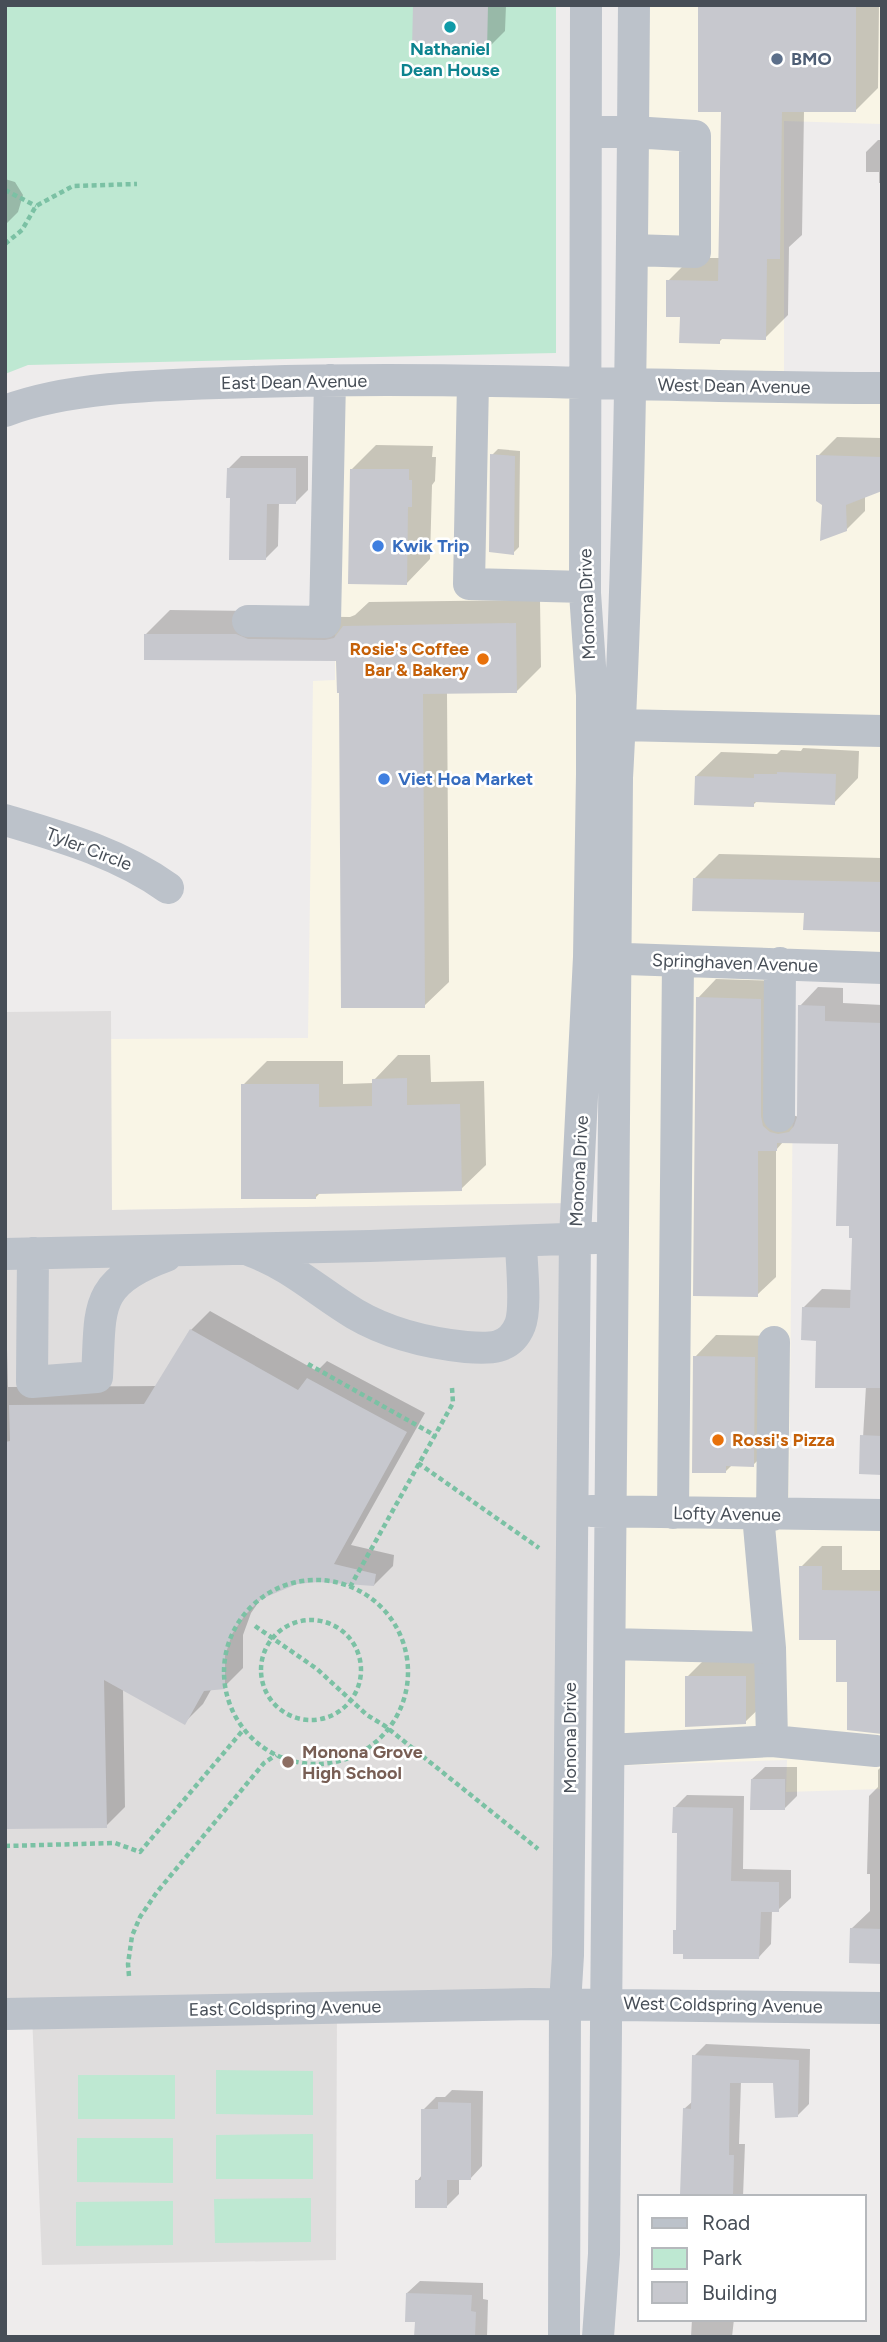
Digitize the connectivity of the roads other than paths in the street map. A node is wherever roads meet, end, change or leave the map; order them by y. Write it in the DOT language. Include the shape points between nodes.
graph roads {
  1 [pos="586,5"];
  2 [pos="634,5"];
  3 [pos="586,132"];
  4 [pos="633,132"];
  5 [pos="632,250"];
  6 [pos="330,380"];
  7 [pos="473,382"];
  8 [pos="585,384"];
  9 [pos="631,385"];
  10 [pos="882,388"];
  11 [pos="5,411"];
  12 [pos="585,587"];
  13 [pos="248,621"];
  14 [pos="620,725"];
  15 [pos="882,731"];
  16 [pos="5,820"];
  17 [pos="168,888"];
  18 [pos="603,958"];
  19 [pos="678,961"];
  20 [pos="780,963"];
  21 [pos="882,968"];
  22 [pos="779,1116"];
  23 [pos="575,1237"];
  24 [pos="614,1238"];
  25 [pos="521,1241"];
  26 [pos="243,1248"];
  27 [pos="184,1250"];
  28 [pos="19,1254"];
  29 [pos="774,1342"];
  30 [pos="573,1510"];
  31 [pos="611,1512"];
  32 [pos="673,1513"];
  33 [pos="765,1515"];
  34 [pos="882,1515"];
  35 [pos="610,1644"];
  36 [pos="770,1648"];
  37 [pos="772,1741"];
  38 [pos="609,1750"];
  39 [pos="876,1751"];
  40 [pos="565,2004"];
  41 [pos="607,2004"];
  42 [pos="882,2008"];
  43 [pos="5,2014"];
  44 [pos="564,2337"];
  45 [pos="598,2337"];
  1 -- 3 [label="street, Monona Drive"];
  2 -- 4 [label="street, Monona Drive"];
  3 -- 4 [label="street"];
  3 -- 8 [label="street, Monona Drive"];
  4 -- 5 [label="street, Monona Drive"];
  4 -- 5 [label="street" via="695,136 695,252"];
  5 -- 9 [label="street, Monona Drive"];
  6 -- 7 [label="street, East Dean Avenue"];
  6 -- 11 [label="street, East Dean Avenue" via="95,392"];
  6 -- 13 [label="street" via="325,622"];
  7 -- 8 [label="street, East Dean Avenue"];
  7 -- 12 [label="street" via="469,584"];
  8 -- 9 [label="street, West Dean Avenue"];
  8 -- 12 [label="street, Monona Drive"];
  9 -- 10 [label="street, West Dean Avenue"];
  9 -- 14 [label="street, Monona Drive"];
  12 -- 18 [label="street, Monona Drive"];
  14 -- 15 [label="street"];
  14 -- 18 [label="street, Monona Drive"];
  16 -- 17 [label="street, Tyler Circle" via="122,860"];
  18 -- 19 [label="street, Springhaven Avenue"];
  18 -- 23 [label="street, Monona Drive"];
  18 -- 24 [label="street, Monona Drive"];
  19 -- 20 [label="street, Springhaven Avenue"];
  19 -- 32 [label="street" via="688,1167"];
  20 -- 21 [label="street, Springhaven Avenue"];
  20 -- 22 [label="street"];
  23 -- 24 [label="street"];
  23 -- 25 [label="street"];
  23 -- 30 [label="street, Monona Drive"];
  24 -- 31 [label="street, Monona Drive"];
  25 -- 26 [label="street"];
  25 -- 26 [label="street" via="520,1325 504,1346 478,1348 441,1345 381,1328 298,1274"];
  26 -- 27 [label="street"];
  27 -- 28 [label="street"];
  27 -- 28 [label="street" via="142,1265 120,1279 108,1294 100,1310 97,1377 32,1382"];
  29 -- 33 [label="street"];
  30 -- 31 [label="street, Lofty Avenue"];
  30 -- 40 [label="street, Monona Drive"];
  31 -- 32 [label="street, Lofty Avenue"];
  31 -- 35 [label="street, Monona Drive"];
  32 -- 33 [label="street, Lofty Avenue"];
  33 -- 34 [label="street, Lofty Avenue"];
  33 -- 36 [label="street"];
  35 -- 36 [label="street"];
  35 -- 38 [label="street, Monona Drive"];
  36 -- 37 [label="street"];
  37 -- 38 [label="street"];
  37 -- 39 [label="street"];
  38 -- 41 [label="street, Monona Drive"];
  40 -- 41 [label="street, West Coldspring Avenue"];
  40 -- 43 [label="street, East Coldspring Avenue"];
  40 -- 44 [label="street, Monona Drive"];
  41 -- 42 [label="street, West Coldspring Avenue"];
  41 -- 45 [label="street, Monona Drive" via="604,2254"];
}
